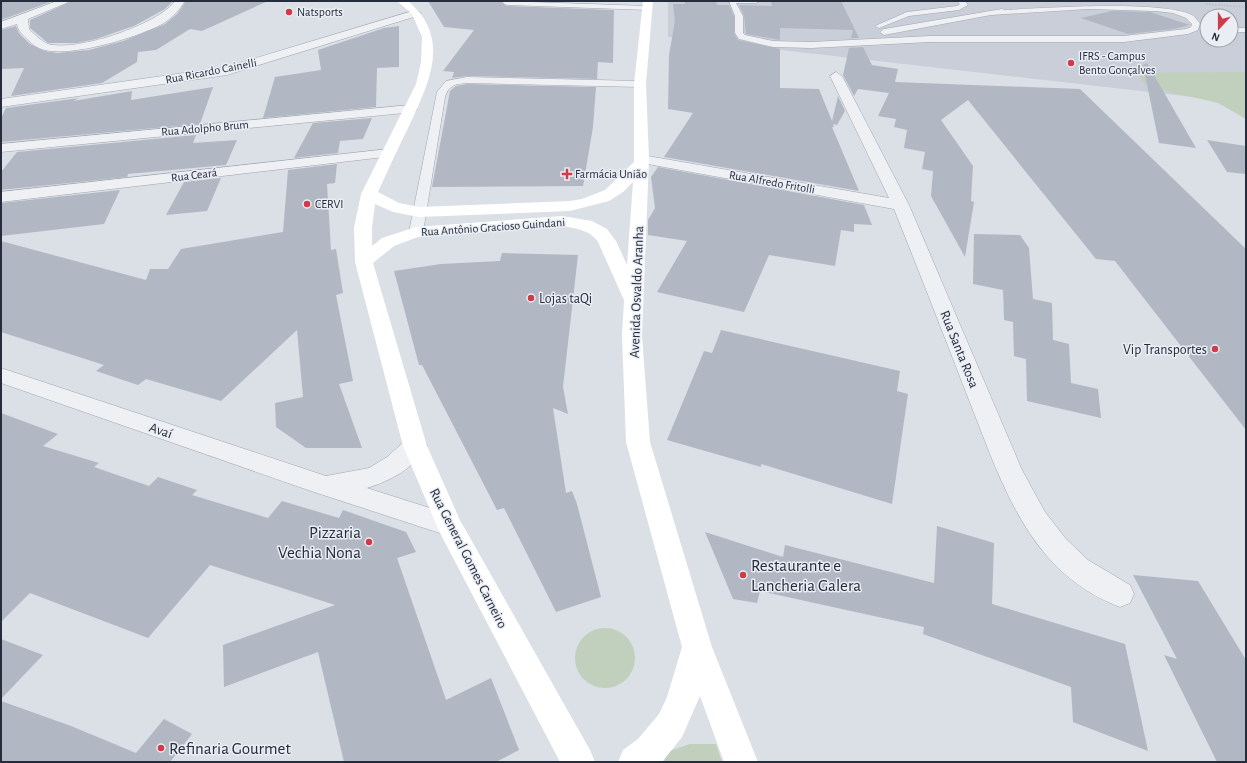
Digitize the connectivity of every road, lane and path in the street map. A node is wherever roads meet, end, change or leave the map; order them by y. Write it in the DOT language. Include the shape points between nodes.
graph roads {
  1 [pos="66,1"];
  2 [pos="180,1"];
  3 [pos="402,1"];
  4 [pos="756,1"];
  5 [pos="961,1"];
  6 [pos="1050,1"];
  7 [pos="732,2"];
  8 [pos="507,3"];
  9 [pos="648,5"];
  10 [pos="416,13"];
  11 [pos="990,13"];
  12 [pos="1,16"];
  13 [pos="23,17"];
  14 [pos="1,26"];
  15 [pos="1188,31"];
  16 [pos="1199,31"];
  17 [pos="878,33"];
  18 [pos="843,42"];
  19 [pos="836,76"];
  20 [pos="640,84"];
  21 [pos="1,103"];
  22 [pos="410,109"];
  23 [pos="1,148"];
  24 [pos="388,153"];
  25 [pos="642,161"];
  26 [pos="369,194"];
  27 [pos="1,197"];
  28 [pos="901,205"];
  29 [pos="419,212"];
  30 [pos="416,232"];
  31 [pos="364,262"];
  32 [pos="634,301"];
  33 [pos="1,375"];
  34 [pos="415,446"];
  35 [pos="320,484"];
  36 [pos="449,525"];
  37 [pos="1120,594"];
  38 [pos="697,647"];
  39 [pos="578,762"];
  40 [pos="635,762"];
  41 [pos="741,762"];
  1 -- 13 [label="street"];
  2 -- 13 [label="street" via="176,9 158,22 140,30 106,40 58,48 46,47 32,38 23,30"];
  3 -- 10 [label="main road"];
  4 -- 7 [label="lane"];
  5 -- 17 [label="lane" via="964,5 959,8 907,14 878,27"];
  6 -- 11 [label="lane"];
  7 -- 18 [label="lane" via="739,16 739,33 749,40 791,45"];
  8 -- 9 [label="lane"];
  9 -- 20 [label="main road, Avenida Osvaldo Aranha"];
  10 -- 21 [label="street, Rua Ricardo Cainelli" via="227,71"];
  10 -- 22 [label="main road" via="428,37 427,62 422,84"];
  11 -- 15 [label="lane" via="1026,12 1118,2 1150,2 1176,8 1192,17 1196,24"];
  11 -- 17 [label="lane"];
  12 -- 13 [label="street"];
  13 -- 14 [label="street"];
  15 -- 16 [label="lane"];
  15 -- 18 [label="lane" via="1109,40 930,39"];
  17 -- 18 [label="lane"];
  19 -- 28 [label="street, Rua Santa Rosa"];
  20 -- 25 [label="main road, Avenida Osvaldo Aranha"];
  20 -- 29 [label="lane" via="467,80 449,83 442,88"];
  22 -- 23 [label="street, Rua Adolpho Brum"];
  22 -- 24 [label="main road"];
  24 -- 26 [label="main road"];
  24 -- 27 [label="street, Rua Ceará"];
  25 -- 28 [label="street, Rua Alfredo Fritolli"];
  25 -- 29 [label="main road, Rua Antônio Gracioso Guindani" via="609,195 588,203 570,206"];
  25 -- 32 [label="main road, Avenida Osvaldo Aranha"];
  26 -- 29 [label="main road, Rua Antônio Gracioso Guindani" via="391,207"];
  26 -- 31 [label="main road, Rua General Gomes Carneiro" via="363,228"];
  28 -- 37 [label="street, Rua Santa Rosa" via="1010,472 1036,520 1056,547 1078,569"];
  29 -- 30 [label="lane"];
  30 -- 31 [label="main road, Rua Antônio Gracioso Guindani" via="388,242"];
  30 -- 32 [label="main road, Rua Antônio Gracioso Guindani" via="546,222 574,222 586,225 601,233 607,241"];
  31 -- 34 [label="main road, Rua General Gomes Carneiro"];
  32 -- 38 [label="main road, Avenida Osvaldo Aranha" via="632,336 638,442"];
  33 -- 35 [label="street, Avaí"];
  34 -- 35 [label="street, Avaí" via="400,461 379,475 356,482"];
  34 -- 36 [label="main road, Rua General Gomes Carneiro"];
  35 -- 36 [label="street, Avaí"];
  36 -- 39 [label="main road, Rua General Gomes Carneiro"];
  38 -- 40 [label="main road" via="683,702 670,728 648,753"];
  38 -- 41 [label="main road, Avenida Osvaldo Aranha"];
}
